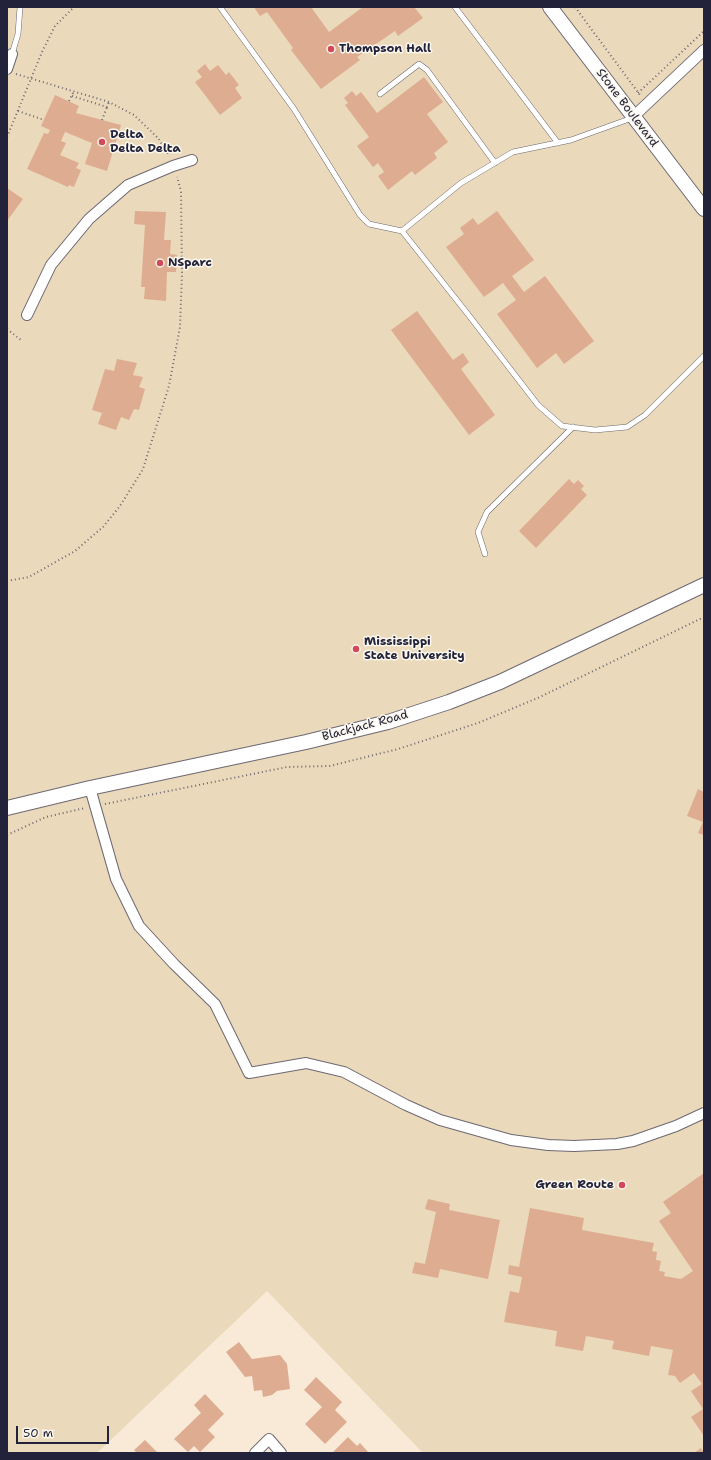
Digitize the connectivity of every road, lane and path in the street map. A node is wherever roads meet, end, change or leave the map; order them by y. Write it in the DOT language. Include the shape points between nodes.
graph roads {
  1 [pos="20,7"];
  2 [pos="74,7"];
  3 [pos="220,7"];
  4 [pos="455,7"];
  5 [pos="550,7"];
  6 [pos="575,7"];
  7 [pos="704,31"];
  8 [pos="704,50"];
  9 [pos="12,54"];
  10 [pos="10,71"];
  11 [pos="32,78"];
  12 [pos="74,91"];
  13 [pos="638,93"];
  14 [pos="380,94"];
  15 [pos="72,96"];
  16 [pos="69,101"];
  17 [pos="109,102"];
  18 [pos="647,104"];
  19 [pos="107,107"];
  20 [pos="18,111"];
  21 [pos="633,117"];
  22 [pos="44,120"];
  23 [pos="102,120"];
  24 [pos="7,137"];
  25 [pos="558,142"];
  26 [pos="192,160"];
  27 [pos="495,163"];
  28 [pos="173,166"];
  29 [pos="704,209"];
  30 [pos="402,231"];
  31 [pos="27,315"];
  32 [pos="7,329"];
  33 [pos="20,340"];
  34 [pos="704,356"];
  35 [pos="573,427"];
  36 [pos="485,554"];
  37 [pos="7,581"];
  38 [pos="704,585"];
  39 [pos="90,788"];
  40 [pos="7,808"];
  41 [pos="704,1113"];
  42 [pos="254,1453"];
  43 [pos="281,1453"];
  1 -- 9 [label="lane" via="18,34"];
  2 -- 11 [label="path" via="55,26"];
  3 -- 30 [label="lane" via="294,109 360,215 369,224"];
  4 -- 25 [label="lane"];
  5 -- 21 [label="street, Stone Boulevard"];
  6 -- 13 [label="path"];
  7 -- 13 [label="path"];
  8 -- 18 [label="street"];
  9 -- 10 [label="street"];
  10 -- 11 [label="path"];
  11 -- 12 [label="path"];
  11 -- 20 [label="path"];
  12 -- 15 [label="path"];
  12 -- 17 [label="path"];
  13 -- 18 [label="path"];
  14 -- 27 [label="lane" via="419,64 427,70"];
  15 -- 16 [label="path"];
  15 -- 19 [label="path"];
  17 -- 19 [label="path"];
  17 -- 28 [label="path" via="134,115 158,138"];
  18 -- 21 [label="street"];
  19 -- 23 [label="path"];
  20 -- 22 [label="path"];
  20 -- 24 [label="path"];
  21 -- 25 [label="lane" via="571,140"];
  21 -- 29 [label="street, Stone Boulevard"];
  25 -- 27 [label="lane" via="513,152"];
  26 -- 28 [label="street"];
  27 -- 30 [label="lane" via="461,183"];
  28 -- 31 [label="street" via="128,185 89,219 51,265"];
  28 -- 37 [label="path" via="181,191 180,327 169,386 143,469 120,506 103,527 75,551 29,577"];
  30 -- 35 [label="lane" via="538,405 562,426"];
  32 -- 33 [label="path"];
  34 -- 35 [label="lane" via="645,415 626,427 595,430"];
  35 -- 36 [label="lane" via="487,512 478,532"];
  38 -- 39 [label="street, Blackjack Road" via="500,682 449,702 388,722 306,742"];
  39 -- 40 [label="street, Blackjack Road"];
  39 -- 41 [label="street" via="116,879 140,926 215,1004 249,1073 306,1063 344,1072 440,1120 511,1140 548,1145 617,1144 632,1141"];
  42 -- 43 [label="street" via="269,1439"];
}
